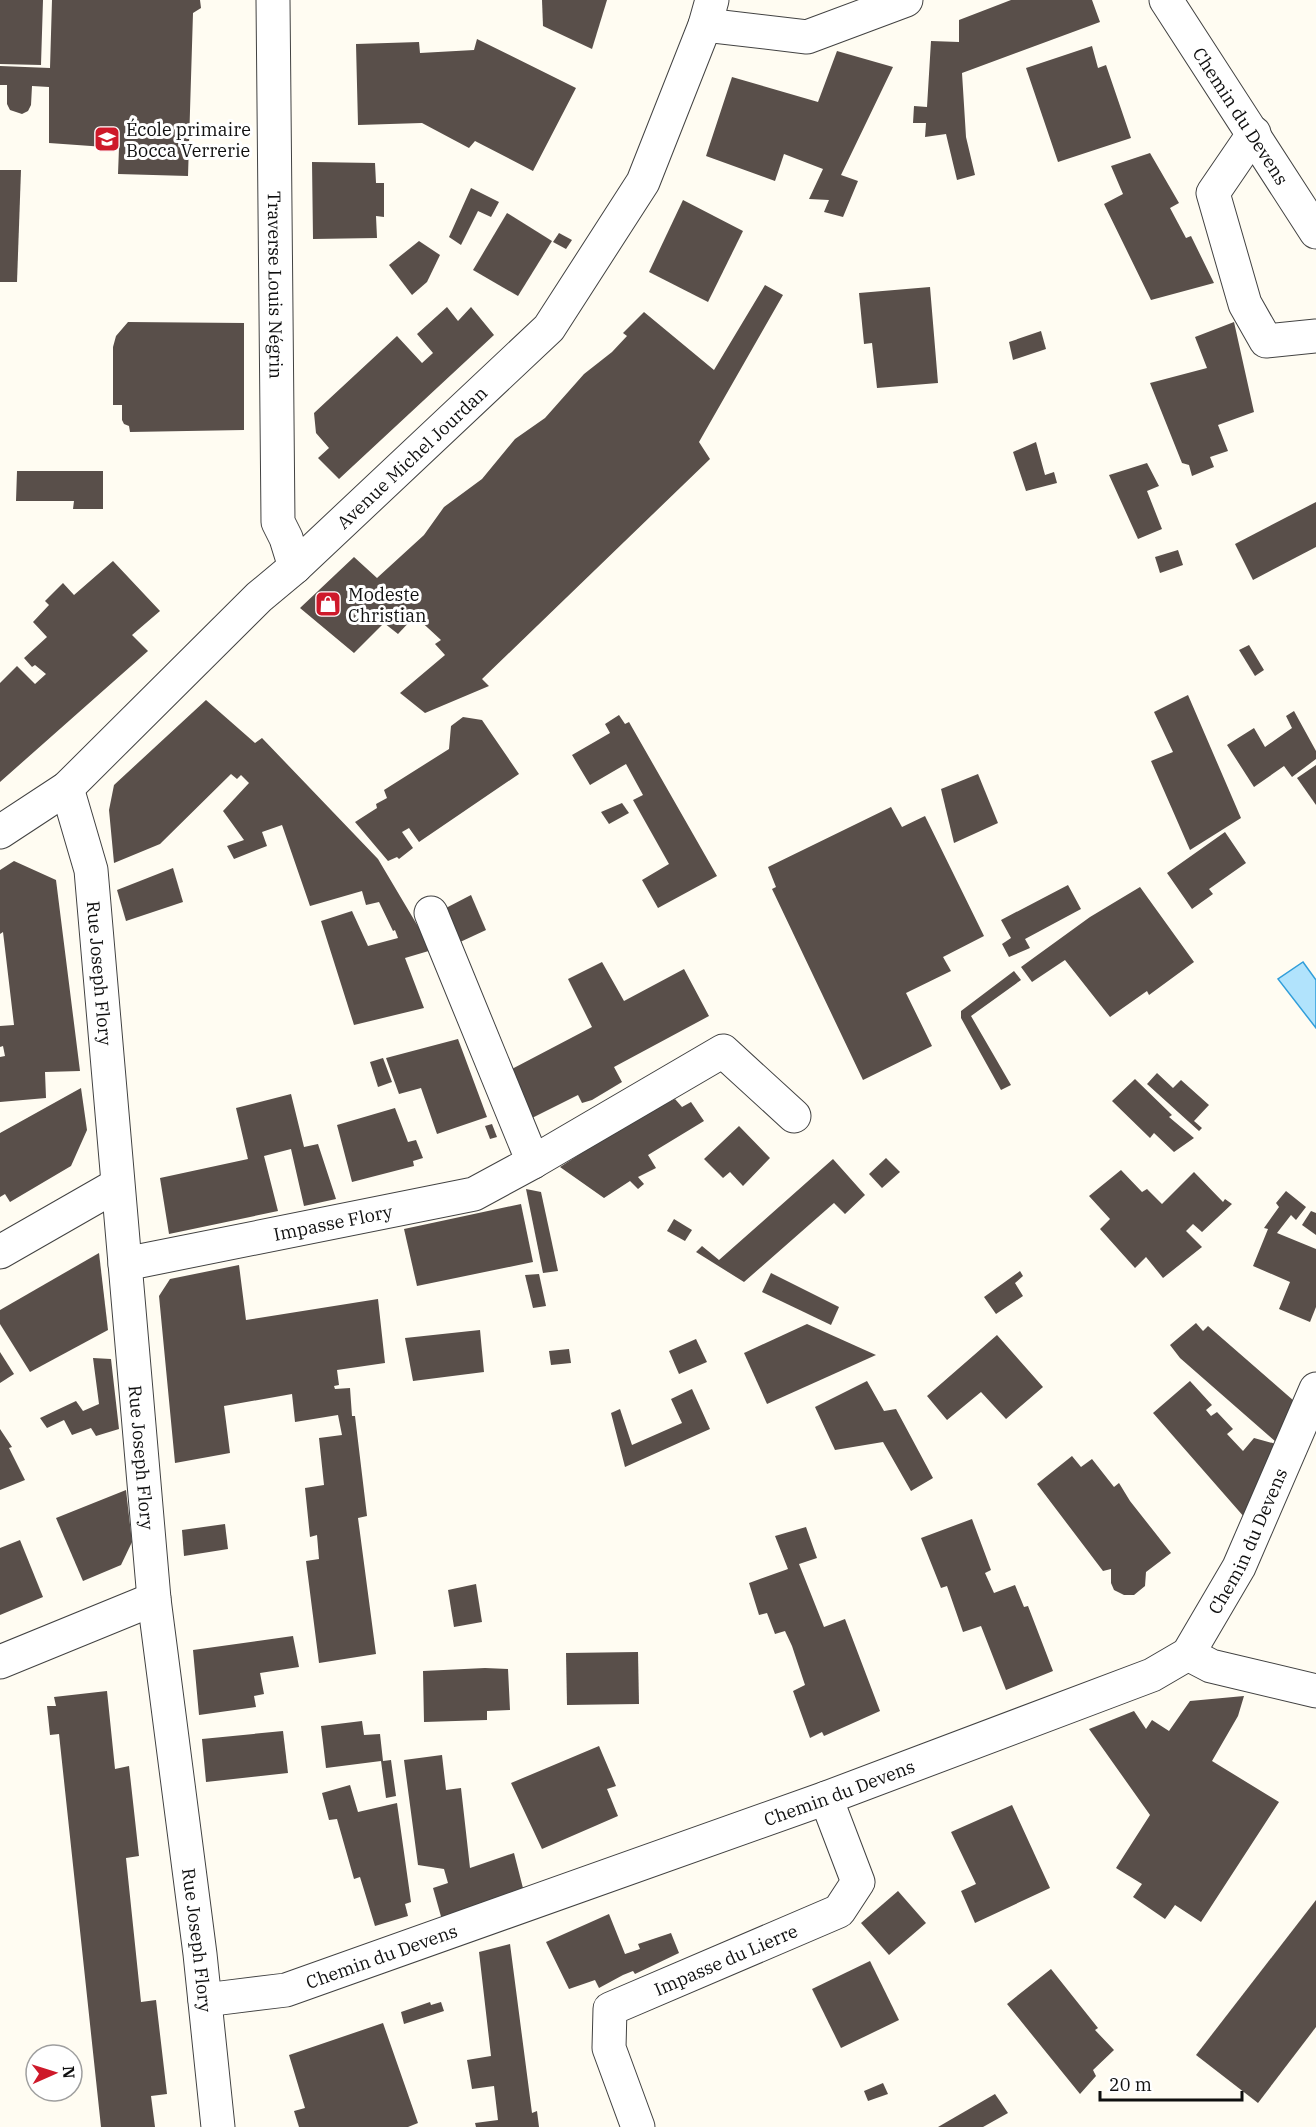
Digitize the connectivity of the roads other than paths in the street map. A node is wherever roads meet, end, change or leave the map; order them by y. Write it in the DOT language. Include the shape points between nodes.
graph roads {
  1 [pos="273,0"];
  2 [pos="906,0"];
  3 [pos="1166,0"];
  4 [pos="708,13"];
  5 [pos="1254,133"];
  6 [pos="1316,232"];
  7 [pos="1316,336"];
  8 [pos="295,567"];
  9 [pos="67,788"];
  10 [pos="0,832"];
  11 [pos="431,914"];
  12 [pos="794,1116"];
  13 [pos="533,1162"];
  14 [pos="117,1185"];
  15 [pos="0,1252"];
  16 [pos="125,1264"];
  17 [pos="1316,1389"];
  18 [pos="154,1599"];
  19 [pos="1188,1654"];
  20 [pos="0,1662"];
  21 [pos="1316,1690"];
  22 [pos="826,1798"];
  23 [pos="205,2000"];
  24 [pos="218,2127"];
  25 [pos="638,2127"];
  1 -- 8 [label="street, Traverse Louis Négrin" via="278,522"];
  2 -- 4 [label="street" via="807,37"];
  3 -- 5 [label="street, Chemin du Devens"];
  4 -- 8 [label="street, Avenue Michel Jourdan" via="643,182 549,328"];
  5 -- 6 [label="street, Chemin du Devens"];
  5 -- 7 [label="street" via="1213,194 1245,304 1266,341"];
  8 -- 9 [label="street, Avenue Michel Jourdan" via="259,597"];
  9 -- 10 [label="street, Avenue Michel Jourdan"];
  9 -- 14 [label="street, Rue Joseph Flory" via="91,870"];
  11 -- 13 [label="street"];
  12 -- 13 [label="street, Impasse Flory" via="723,1050"];
  13 -- 16 [label="street, Impasse Flory" via="474,1194"];
  14 -- 15 [label="street"];
  14 -- 16 [label="street, Rue Joseph Flory"];
  16 -- 18 [label="street, Rue Joseph Flory"];
  17 -- 19 [label="street, Chemin du Devens" via="1239,1567"];
  18 -- 20 [label="street"];
  18 -- 23 [label="street, Rue Joseph Flory"];
  19 -- 21 [label="street" via="1211,1666"];
  19 -- 22 [label="street, Chemin du Devens" via="1152,1675"];
  22 -- 23 [label="street, Chemin du Devens" via="286,1990"];
  22 -- 25 [label="street, Impasse du Lierre" via="858,1882 839,1911 610,2009 609,2048"];
  23 -- 24 [label="street, Rue Joseph Flory"];
}
